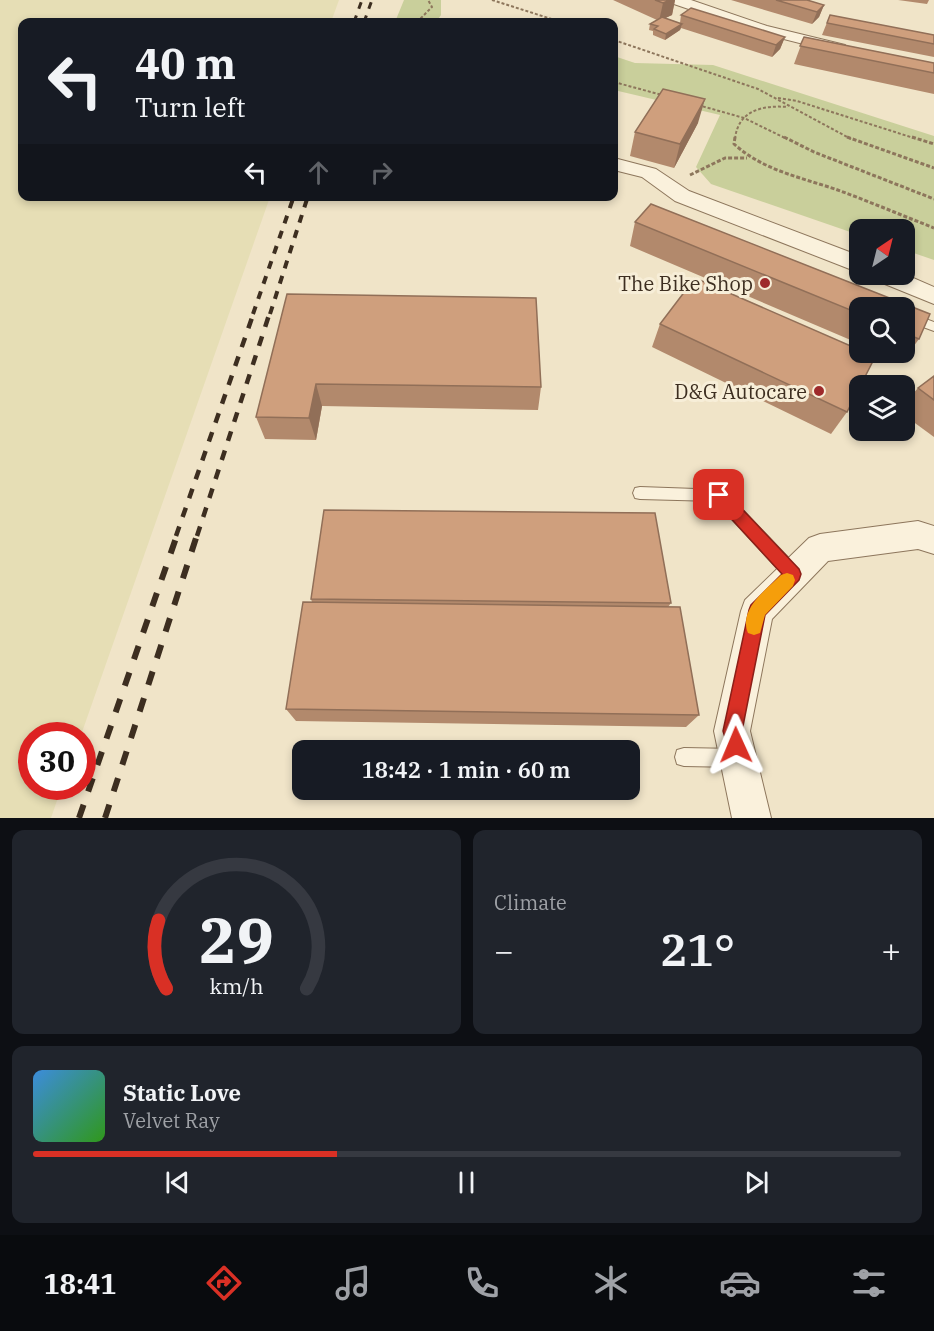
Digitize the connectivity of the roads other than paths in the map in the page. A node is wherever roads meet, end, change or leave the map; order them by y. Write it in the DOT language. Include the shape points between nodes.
graph roads {
  1 [pos="676,0"];
  2 [pos="851,51"];
  3 [pos="618,165"];
  4 [pos="849,261"];
  5 [pos="909,285"];
  6 [pos="934,296"];
  7 [pos="915,319"];
  8 [pos="934,327"];
  9 [pos="640,493"];
  10 [pos="934,540"];
  11 [pos="793,574"];
  12 [pos="684,757"];
  13 [pos="739,758"];
  14 [pos="751,818"];
  1 -- 2 [label="street" via="762,29"];
  3 -- 4 [label="street" via="649,173 682,196"];
  5 -- 6 [label="street"];
  7 -- 8 [label="lane"];
  9 -- 11 [label="lane" via="719,495"];
  10 -- 11 [label="street" via="918,535 820,548"];
  11 -- 13 [label="street" via="757,610 732,731"];
  12 -- 13 [label="lane"];
  13 -- 14 [label="street"];
}
